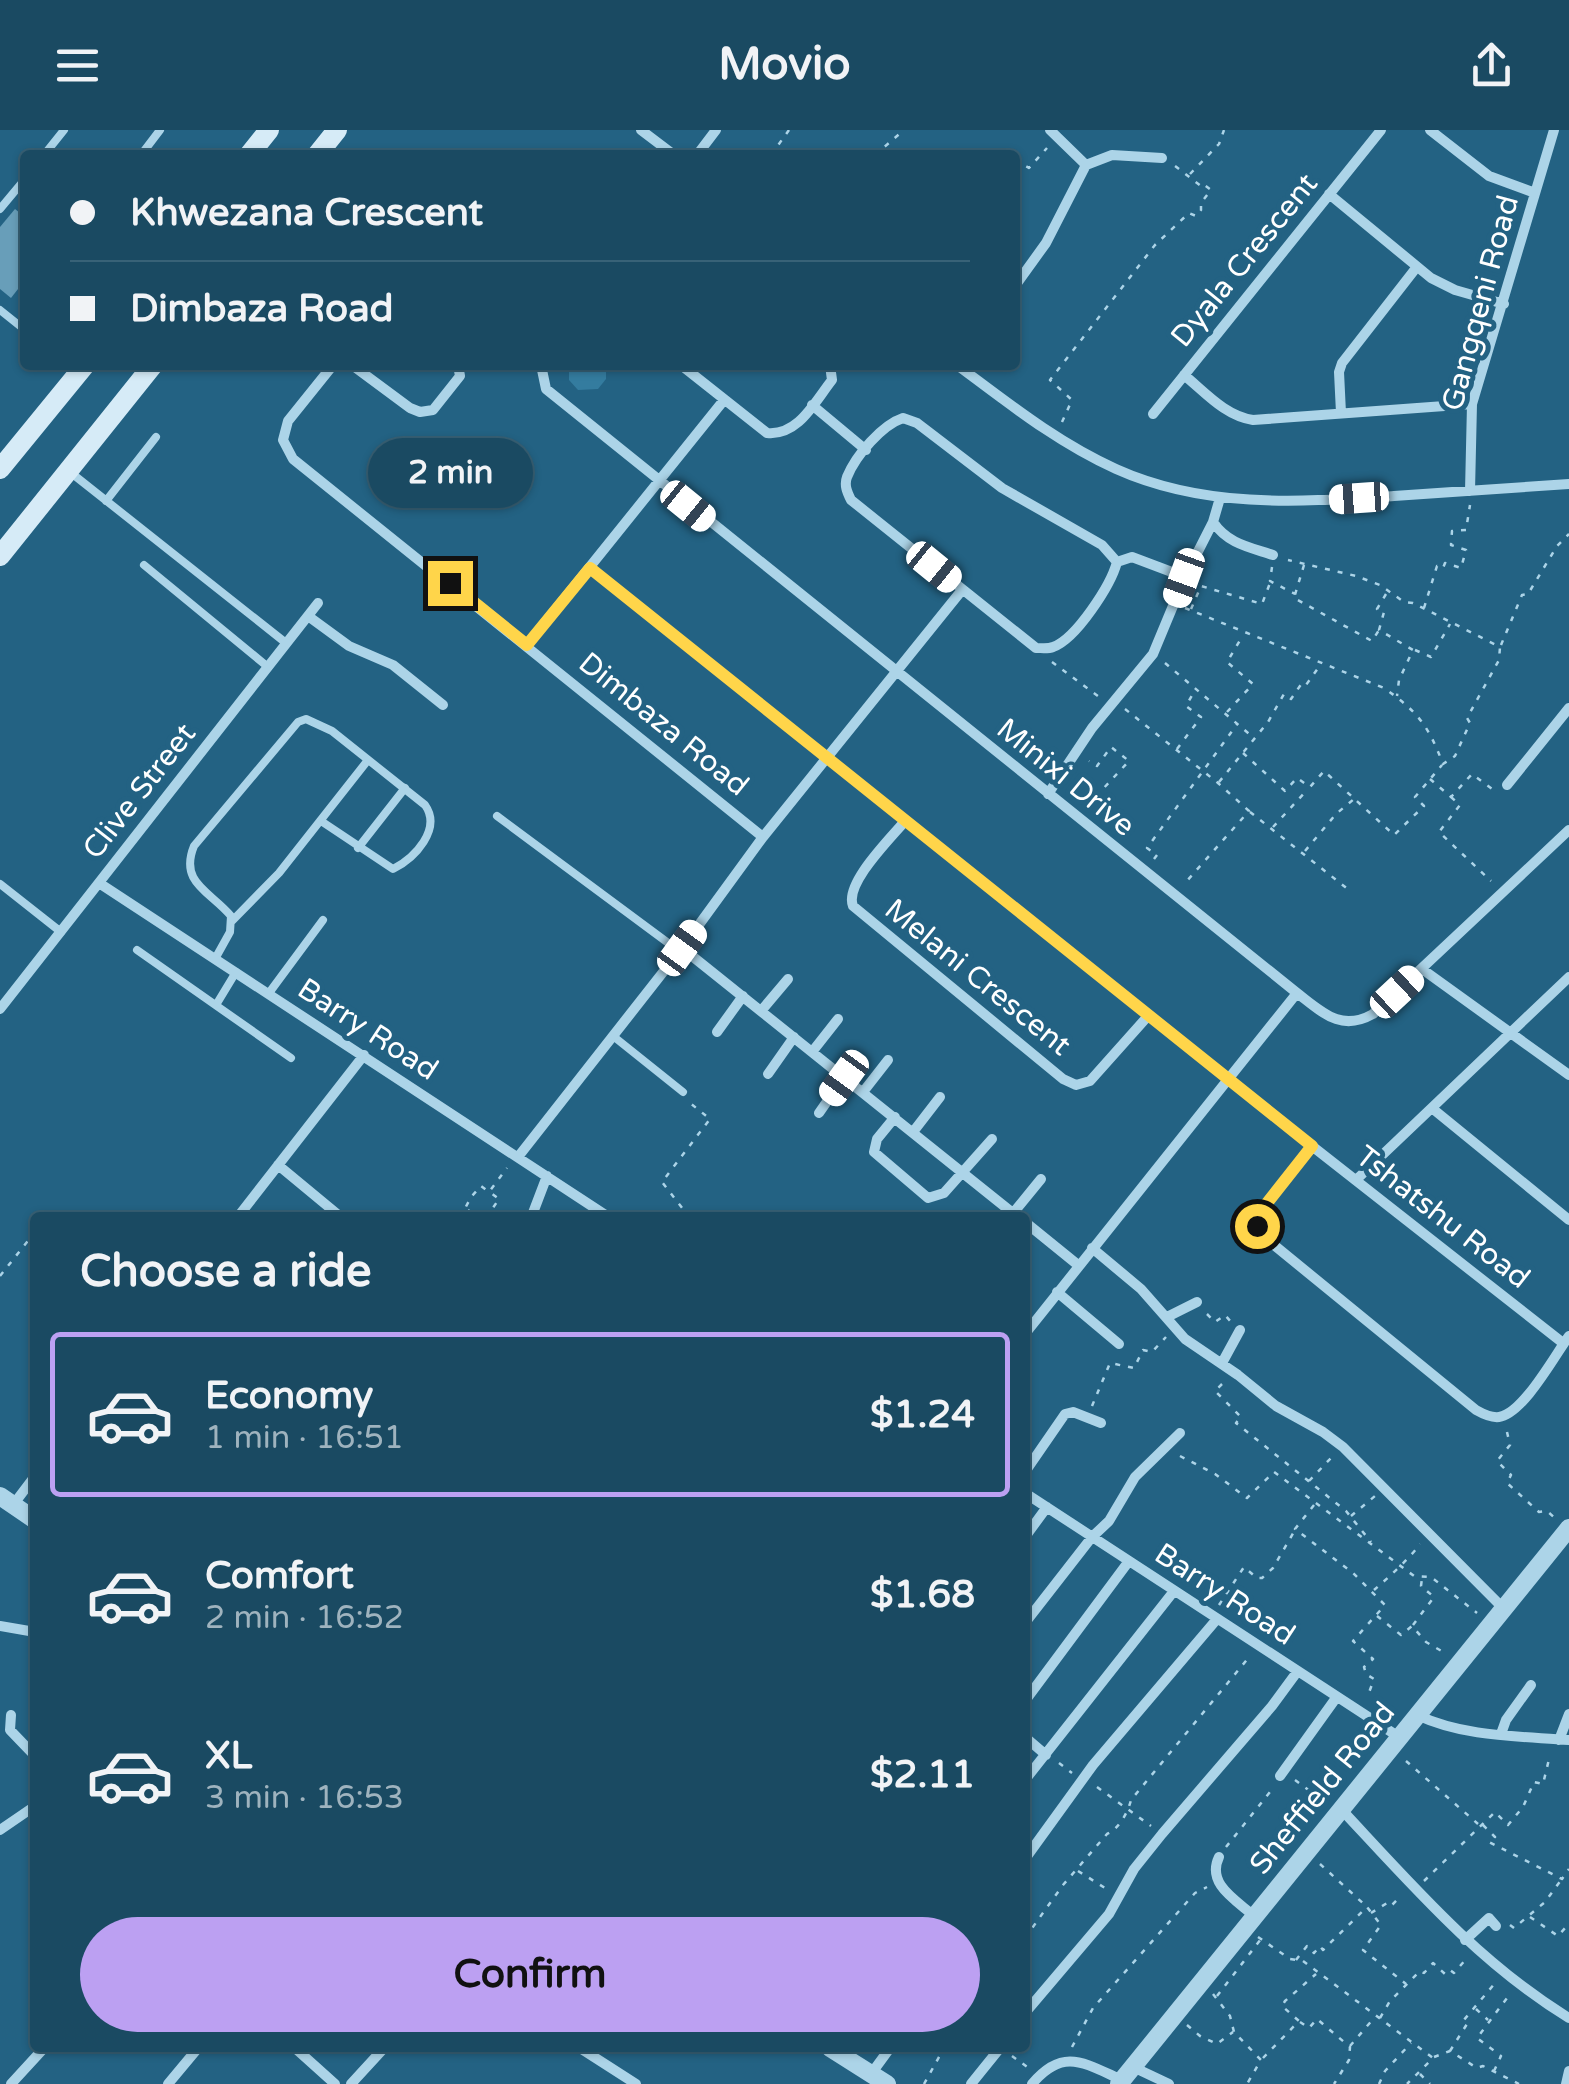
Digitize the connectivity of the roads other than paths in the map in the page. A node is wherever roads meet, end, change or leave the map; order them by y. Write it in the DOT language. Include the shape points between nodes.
graph roads {
  1 [pos="64,130"];
  2 [pos="142,130"];
  3 [pos="160,130"];
  4 [pos="268,130"];
  5 [pos="337,130"];
  6 [pos="641,130"];
  7 [pos="716,130"];
  8 [pos="1381,130"];
  9 [pos="1430,130"];
  10 [pos="1554,130"];
  11 [pos="1053,134"];
  12 [pos="153,139"];
  13 [pos="48,150"];
  14 [pos="145,150"];
  15 [pos="253,150"];
  16 [pos="321,150"];
  17 [pos="667,150"];
  18 [pos="701,150"];
  19 [pos="1162,158"];
  20 [pos="1086,164"];
  21 [pos="20,184"];
  22 [pos="1536,193"];
  23 [pos="1329,194"];
  24 [pos="0,210"];
  25 [pos="1416,268"];
  26 [pos="1020,279"];
  27 [pos="1504,304"];
  28 [pos="0,310"];
  29 [pos="20,326"];
  30 [pos="76,370"];
  31 [pos="149,370"];
  32 [pos="329,370"];
  33 [pos="359,370"];
  34 [pos="459,370"];
  35 [pos="540,370"];
  36 [pos="687,370"];
  37 [pos="831,370"];
  38 [pos="964,370"];
  39 [pos="1184,375"];
  40 [pos="724,400"];
  41 [pos="1472,404"];
  42 [pos="812,405"];
  43 [pos="1341,413"];
  44 [pos="1152,414"];
  45 [pos="156,437"];
  46 [pos="866,450"];
  47 [pos="0,469"];
  48 [pos="68,471"];
  49 [pos="658,482"];
  50 [pos="1569,484"];
  51 [pos="1470,491"];
  52 [pos="1220,498"];
  53 [pos="106,500"];
  54 [pos="1213,522"];
  55 [pos="1273,555"];
  56 [pos="0,556"];
  57 [pos="1117,562"];
  58 [pos="144,565"];
  59 [pos="590,568"];
  60 [pos="1184,578"];
  61 [pos="962,590"];
  62 [pos="318,603"];
  63 [pos="308,616"];
  64 [pos="286,644"];
  65 [pos="527,645"];
  66 [pos="268,667"];
  67 [pos="896,672"];
  68 [pos="443,705"];
  69 [pos="1569,708"];
  70 [pos="827,757"];
  71 [pos="368,760"];
  72 [pos="1507,785"];
  73 [pos="405,788"];
  74 [pos="1048,794"];
  75 [pos="497,816"];
  76 [pos="320,820"];
  77 [pos="905,821"];
  78 [pos="1569,830"];
  79 [pos="763,837"];
  80 [pos="358,848"];
  81 [pos="100,882"];
  82 [pos="0,884"];
  83 [pos="323,920"];
  84 [pos="232,921"];
  85 [pos="61,932"];
  86 [pos="681,949"];
  87 [pos="137,950"];
  88 [pos="216,959"];
  89 [pos="1422,970"];
  90 [pos="236,972"];
  91 [pos="1569,977"];
  92 [pos="788,979"];
  93 [pos="268,993"];
  94 [pos="1297,994"];
  95 [pos="743,996"];
  96 [pos="216,1005"];
  97 [pos="0,1009"];
  98 [pos="761,1011"];
  99 [pos="1148,1016"];
  100 [pos="838,1018"];
  101 [pos="717,1032"];
  102 [pos="1511,1032"];
  103 [pos="612,1036"];
  104 [pos="794,1037"];
  105 [pos="812,1052"];
  106 [pos="364,1055"];
  107 [pos="291,1058"];
  108 [pos="888,1060"];
  109 [pos="768,1074"];
  110 [pos="1569,1075"];
  111 [pos="844,1078"];
  112 [pos="1229,1080"];
  113 [pos="683,1092"];
  114 [pos="863,1092"];
  115 [pos="940,1097"];
  116 [pos="1433,1108"];
  117 [pos="819,1113"];
  118 [pos="894,1117"];
  119 [pos="913,1132"];
  120 [pos="992,1139"];
  121 [pos="1312,1146"];
  122 [pos="518,1157"];
  123 [pos="278,1165"];
  124 [pos="962,1172"];
  125 [pos="547,1176"];
  126 [pos="1042,1178"];
  127 [pos="1356,1180"];
  128 [pos="242,1212"];
  129 [pos="335,1212"];
  130 [pos="533,1212"];
  131 [pos="601,1212"];
  132 [pos="1010,1212"];
  133 [pos="1021,1212"];
  134 [pos="1569,1220"];
  135 [pos="1030,1228"];
  136 [pos="1092,1248"];
  137 [pos="1078,1266"];
  138 [pos="1057,1292"];
  139 [pos="1197,1302"];
  140 [pos="1167,1317"];
  141 [pos="1030,1327"];
  142 [pos="1240,1330"];
  143 [pos="1566,1340"];
  144 [pos="1119,1344"];
  145 [pos="1227,1367"];
  146 [pos="1101,1423"];
  147 [pos="1180,1434"];
  148 [pos="1030,1465"];
  149 [pos="30,1480"];
  150 [pos="1030,1496"];
  151 [pos="7,1501"];
  152 [pos="1047,1507"];
  153 [pos="30,1517"];
  154 [pos="1030,1530"];
  155 [pos="1568,1530"];
  156 [pos="1092,1537"];
  157 [pos="1129,1561"];
  158 [pos="1174,1590"];
  159 [pos="1503,1608"];
  160 [pos="1214,1617"];
  161 [pos="1030,1618"];
  162 [pos="0,1626"];
  163 [pos="30,1631"];
  164 [pos="1297,1672"];
  165 [pos="1531,1685"];
  166 [pos="1030,1694"];
  167 [pos="1336,1698"];
  168 [pos="1417,1714"];
  169 [pos="1569,1714"];
  170 [pos="11,1715"];
  171 [pos="1501,1734"];
  172 [pos="1560,1740"];
  173 [pos="1030,1741"];
  174 [pos="1394,1743"];
  175 [pos="30,1751"];
  176 [pos="1046,1755"];
  177 [pos="1030,1774"];
  178 [pos="1280,1776"];
  179 [pos="30,1809"];
  180 [pos="1339,1811"];
  181 [pos="0,1830"];
  182 [pos="1030,1852"];
  183 [pos="1218,1857"];
  184 [pos="1250,1921"];
  185 [pos="1496,1926"];
  186 [pos="1465,1940"];
  187 [pos="1030,2008"];
  188 [pos="1569,2018"];
  189 [pos="40,2052"];
  190 [pos="195,2052"];
  191 [pos="300,2052"];
  192 [pos="380,2052"];
  193 [pos="586,2052"];
  194 [pos="836,2052"];
  195 [pos="889,2052"];
  196 [pos="1002,2052"];
  197 [pos="1569,2072"];
  198 [pos="1124,2077"];
  199 [pos="879,2079"];
  200 [pos="1036,2079"];
  201 [pos="12,2084"];
  202 [pos="168,2084"];
  203 [pos="336,2084"];
  204 [pos="351,2084"];
  205 [pos="636,2084"];
  206 [pos="971,2084"];
  207 [pos="1169,2084"];
  208 [pos="1566,2084"];
  1 -- 13 [label="lane"];
  2 -- 12 [label="lane"];
  3 -- 12 [label="lane"];
  4 -- 15 [label="main road"];
  5 -- 16 [label="main road"];
  6 -- 17 [label="street"];
  7 -- 18 [label="street"];
  8 -- 23 [label="street, Dyala Crescent"];
  9 -- 22 [label="street" via="1489,176"];
  10 -- 22 [label="street, Gangqeni Road"];
  11 -- 20 [label="street"];
  12 -- 14 [label="lane"];
  19 -- 20 [label="street" via="1112,155"];
  20 -- 26 [label="street"];
  21 -- 24 [label="lane"];
  22 -- 27 [label="street, Gangqeni Road"];
  23 -- 25 [label="street"];
  23 -- 39 [label="street, Dyala Crescent"];
  25 -- 27 [label="street" via="1454,290"];
  25 -- 43 [label="street" via="1342,363"];
  27 -- 41 [label="street, Gangqeni Road"];
  28 -- 29 [label="lane"];
  30 -- 47 [label="main road"];
  31 -- 48 [label="main road"];
  32 -- 65 [label="street, Dimbaza Road" via="288,421 286,450"];
  33 -- 34 [label="street" via="420,412 433,410"];
  35 -- 49 [label="street, Minixi Drive" via="553,396"];
  36 -- 40 [label="street"];
  37 -- 42 [label="street" via="832,380"];
  38 -- 52 [label="street" via="1055,436 1117,470"];
  39 -- 43 [label="street, Dyala Crescent" via="1244,419"];
  39 -- 44 [label="street, Dyala Crescent"];
  40 -- 42 [label="street" via="766,433 780,434"];
  40 -- 49 [label="street"];
  41 -- 43 [label="street, Dyala Crescent"];
  41 -- 51 [label="street, Gangqeni Road"];
  42 -- 46 [label="street"];
  45 -- 53 [label="lane"];
  46 -- 57 [label="street" via="890,422 918,423 1002,488 1102,545"];
  46 -- 61 [label="street" via="847,477 852,500"];
  48 -- 53 [label="lane"];
  48 -- 56 [label="main road"];
  49 -- 59 [label="street"];
  49 -- 67 [label="street, Minixi Drive"];
  50 -- 51 [label="street"];
  51 -- 52 [label="street" via="1285,503"];
  52 -- 54 [label="street"];
  53 -- 64 [label="lane"];
  54 -- 55 [label="street" via="1222,536"];
  54 -- 60 [label="street"];
  57 -- 60 [label="street" via="1132,558"];
  57 -- 61 [label="street" via="1112,581 1054,648 1036,648"];
  58 -- 66 [label="lane"];
  59 -- 65 [label="street"];
  59 -- 70 [label="street, Tshatshu Road"];
  60 -- 74 [label="street" via="1153,654"];
  61 -- 67 [label="street"];
  62 -- 63 [label="street, Clive Street"];
  63 -- 64 [label="street, Clive Street"];
  63 -- 68 [label="street"];
  64 -- 66 [label="street, Clive Street"];
  65 -- 79 [label="street, Dimbaza Road"];
  66 -- 81 [label="street, Clive Street"];
  67 -- 70 [label="street"];
  67 -- 74 [label="street, Minixi Drive"];
  69 -- 72 [label="street"];
  70 -- 77 [label="street, Tshatshu Road"];
  70 -- 79 [label="street"];
  71 -- 73 [label="lane"];
  71 -- 76 [label="lane"];
  71 -- 84 [label="lane" via="306,719 287,732 188,862 193,878"];
  73 -- 80 [label="lane"];
  73 -- 80 [label="lane" via="432,820 416,849 393,869"];
  74 -- 94 [label="street, Minixi Drive"];
  75 -- 86 [label="lane"];
  76 -- 80 [label="lane"];
  76 -- 84 [label="lane"];
  77 -- 99 [label="street, Tshatshu Road"];
  77 -- 99 [label="street, Melani Crescent" via="854,886 853,906 1049,1067 1071,1083 1090,1082"];
  78 -- 89 [label="street, Minixi Drive"];
  79 -- 86 [label="street"];
  81 -- 85 [label="street, Clive Street"];
  81 -- 88 [label="street, Barry Road"];
  82 -- 85 [label="lane"];
  83 -- 93 [label="lane"];
  84 -- 88 [label="lane"];
  85 -- 97 [label="street, Clive Street"];
  86 -- 95 [label="street"];
  86 -- 103 [label="street"];
  87 -- 96 [label="lane"];
  88 -- 90 [label="street, Barry Road"];
  89 -- 94 [label="street, Minixi Drive" via="1360,1022 1335,1019"];
  89 -- 102 [label="street"];
  90 -- 93 [label="street, Barry Road"];
  90 -- 96 [label="lane"];
  91 -- 102 [label="street"];
  92 -- 98 [label="street"];
  93 -- 106 [label="street, Barry Road"];
  94 -- 112 [label="street"];
  95 -- 98 [label="street"];
  95 -- 101 [label="street"];
  96 -- 107 [label="lane"];
  98 -- 104 [label="street"];
  99 -- 112 [label="street, Tshatshu Road"];
  100 -- 105 [label="street"];
  102 -- 110 [label="street"];
  102 -- 116 [label="street"];
  103 -- 113 [label="lane"];
  103 -- 122 [label="street"];
  104 -- 105 [label="street"];
  104 -- 109 [label="street"];
  105 -- 111 [label="street"];
  106 -- 122 [label="street, Barry Road"];
  106 -- 123 [label="street"];
  108 -- 114 [label="street"];
  111 -- 114 [label="street"];
  111 -- 117 [label="street"];
  112 -- 121 [label="street, Tshatshu Road"];
  112 -- 136 [label="street"];
  114 -- 118 [label="street"];
  115 -- 119 [label="street"];
  116 -- 127 [label="street"];
  116 -- 134 [label="street"];
  118 -- 119 [label="street"];
  118 -- 124 [label="street" via="874,1152 924,1196 938,1197"];
  119 -- 124 [label="street"];
  120 -- 124 [label="street"];
  121 -- 127 [label="street, Tshatshu Road"];
  121 -- 143 [label="street" via="1260,1212 1258,1232 1476,1410 1499,1418 1509,1414"];
  122 -- 125 [label="street, Barry Road"];
  123 -- 128 [label="street"];
  123 -- 129 [label="street"];
  124 -- 132 [label="street"];
  125 -- 130 [label="street"];
  125 -- 131 [label="street, Barry Road"];
  126 -- 133 [label="street"];
  127 -- 143 [label="street, Tshatshu Road"];
  135 -- 137 [label="street"];
  136 -- 137 [label="street"];
  136 -- 140 [label="street"];
  137 -- 138 [label="street"];
  138 -- 141 [label="street"];
  138 -- 144 [label="street"];
  139 -- 140 [label="street"];
  140 -- 145 [label="street"];
  142 -- 145 [label="street"];
  145 -- 159 [label="street" via="1343,1447"];
  146 -- 148 [label="street" via="1065,1414"];
  147 -- 156 [label="street" via="1136,1477"];
  149 -- 151 [label="street"];
  150 -- 152 [label="street, Barry Road"];
  151 -- 153 [label="street"];
  152 -- 154 [label="street"];
  152 -- 156 [label="street, Barry Road"];
  155 -- 159 [label="street, Sheffield Road"];
  156 -- 157 [label="street, Barry Road"];
  156 -- 161 [label="street"];
  157 -- 158 [label="street, Barry Road"];
  157 -- 166 [label="street"];
  158 -- 160 [label="street, Barry Road"];
  158 -- 176 [label="street"];
  159 -- 168 [label="street, Sheffield Road"];
  160 -- 164 [label="street, Barry Road"];
  160 -- 182 [label="street"];
  162 -- 163 [label="street"];
  164 -- 167 [label="street, Barry Road"];
  164 -- 187 [label="street"];
  165 -- 171 [label="street"];
  167 -- 174 [label="street, Barry Road"];
  167 -- 178 [label="street"];
  168 -- 171 [label="street" via="1452,1730"];
  168 -- 174 [label="street, Sheffield Road"];
  169 -- 172 [label="street"];
  170 -- 175 [label="street" via="10,1730"];
  171 -- 172 [label="street"];
  173 -- 176 [label="street"];
  174 -- 180 [label="street, Sheffield Road"];
  176 -- 177 [label="street"];
  179 -- 181 [label="street"];
  180 -- 184 [label="street, Sheffield Road"];
  180 -- 186 [label="street"];
  183 -- 184 [label="street" via="1218,1882"];
  184 -- 198 [label="street, Sheffield Road"];
  185 -- 186 [label="street" via="1489,1918"];
  186 -- 188 [label="street"];
  189 -- 201 [label="street"];
  190 -- 202 [label="street"];
  191 -- 203 [label="street"];
  192 -- 204 [label="street"];
  193 -- 205 [label="street"];
  194 -- 199 [label="street"];
  195 -- 199 [label="street"];
  196 -- 206 [label="street"];
  197 -- 208 [label="street"];
  198 -- 200 [label="street" via="1064,2060"];
  198 -- 207 [label="street"];
}
